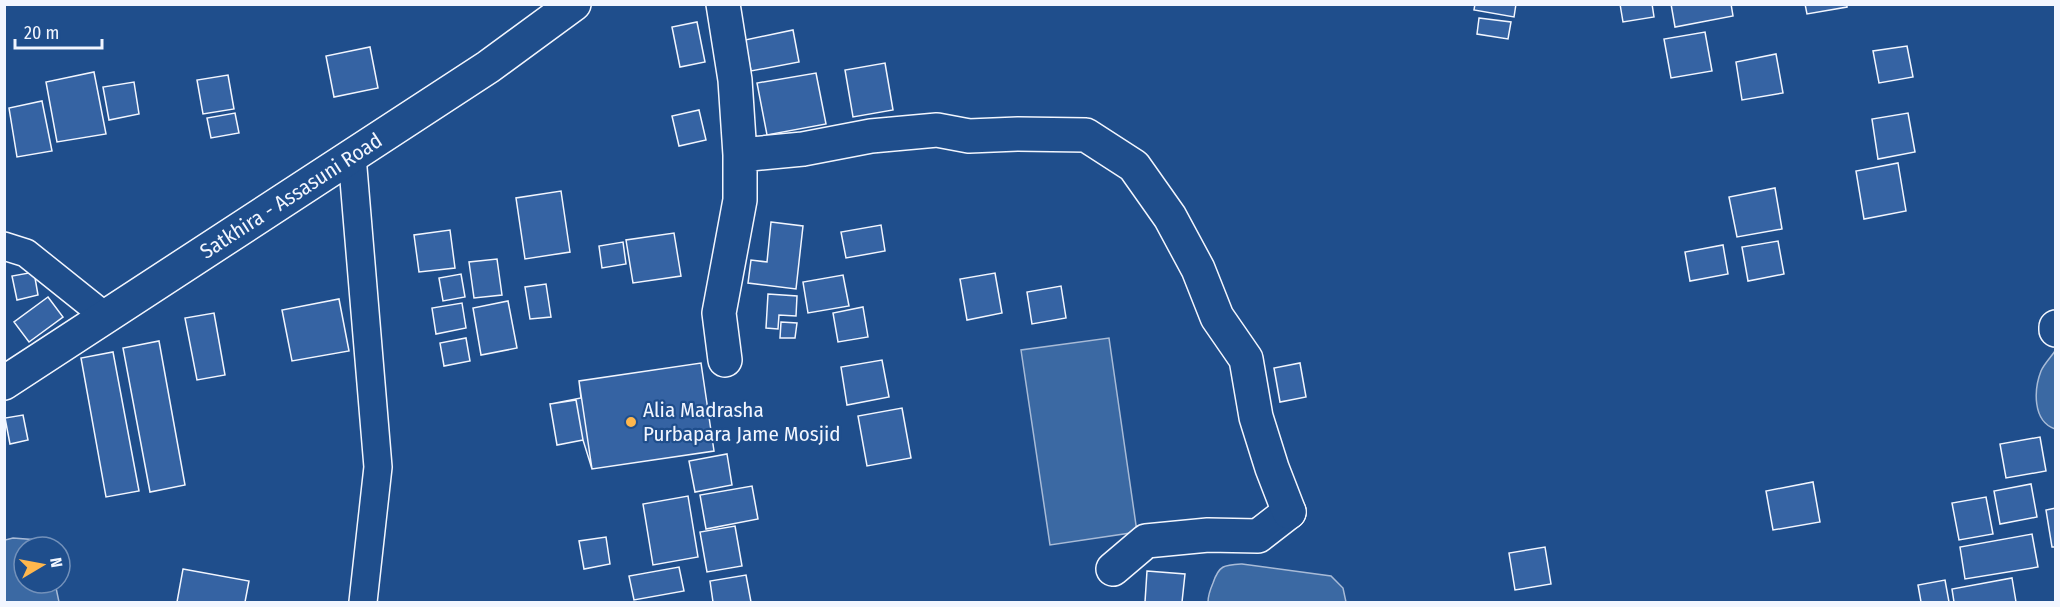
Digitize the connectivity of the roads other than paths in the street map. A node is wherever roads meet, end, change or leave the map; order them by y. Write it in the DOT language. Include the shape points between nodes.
graph roads {
  1 [pos="574,4"];
  2 [pos="723,4"];
  3 [pos="740,155"];
  4 [pos="352,156"];
  5 [pos="4,246"];
  6 [pos="106,317"];
  7 [pos="725,360"];
  8 [pos="4,383"];
  9 [pos="1113,569"];
  10 [pos="363,603"];
  1 -- 4 [label="main road, Satkhira - Assasuni Road" via="488,67"];
  2 -- 3 [label="main road" via="735,80"];
  3 -- 7 [label="main road" via="740,200 720,314"];
  3 -- 9 [label="main road" via="937,130 969,136 1086,135 1134,166 1170,217 1198,269 1217,317 1246,359 1256,417 1289,512 1258,536 1146,540"];
  4 -- 6 [label="main road, Satkhira - Assasuni Road"];
  4 -- 10 [label="street" via="378,466"];
  5 -- 6 [label="street" via="26,253"];
  6 -- 8 [label="main road, Satkhira - Assasuni Road"];
}
